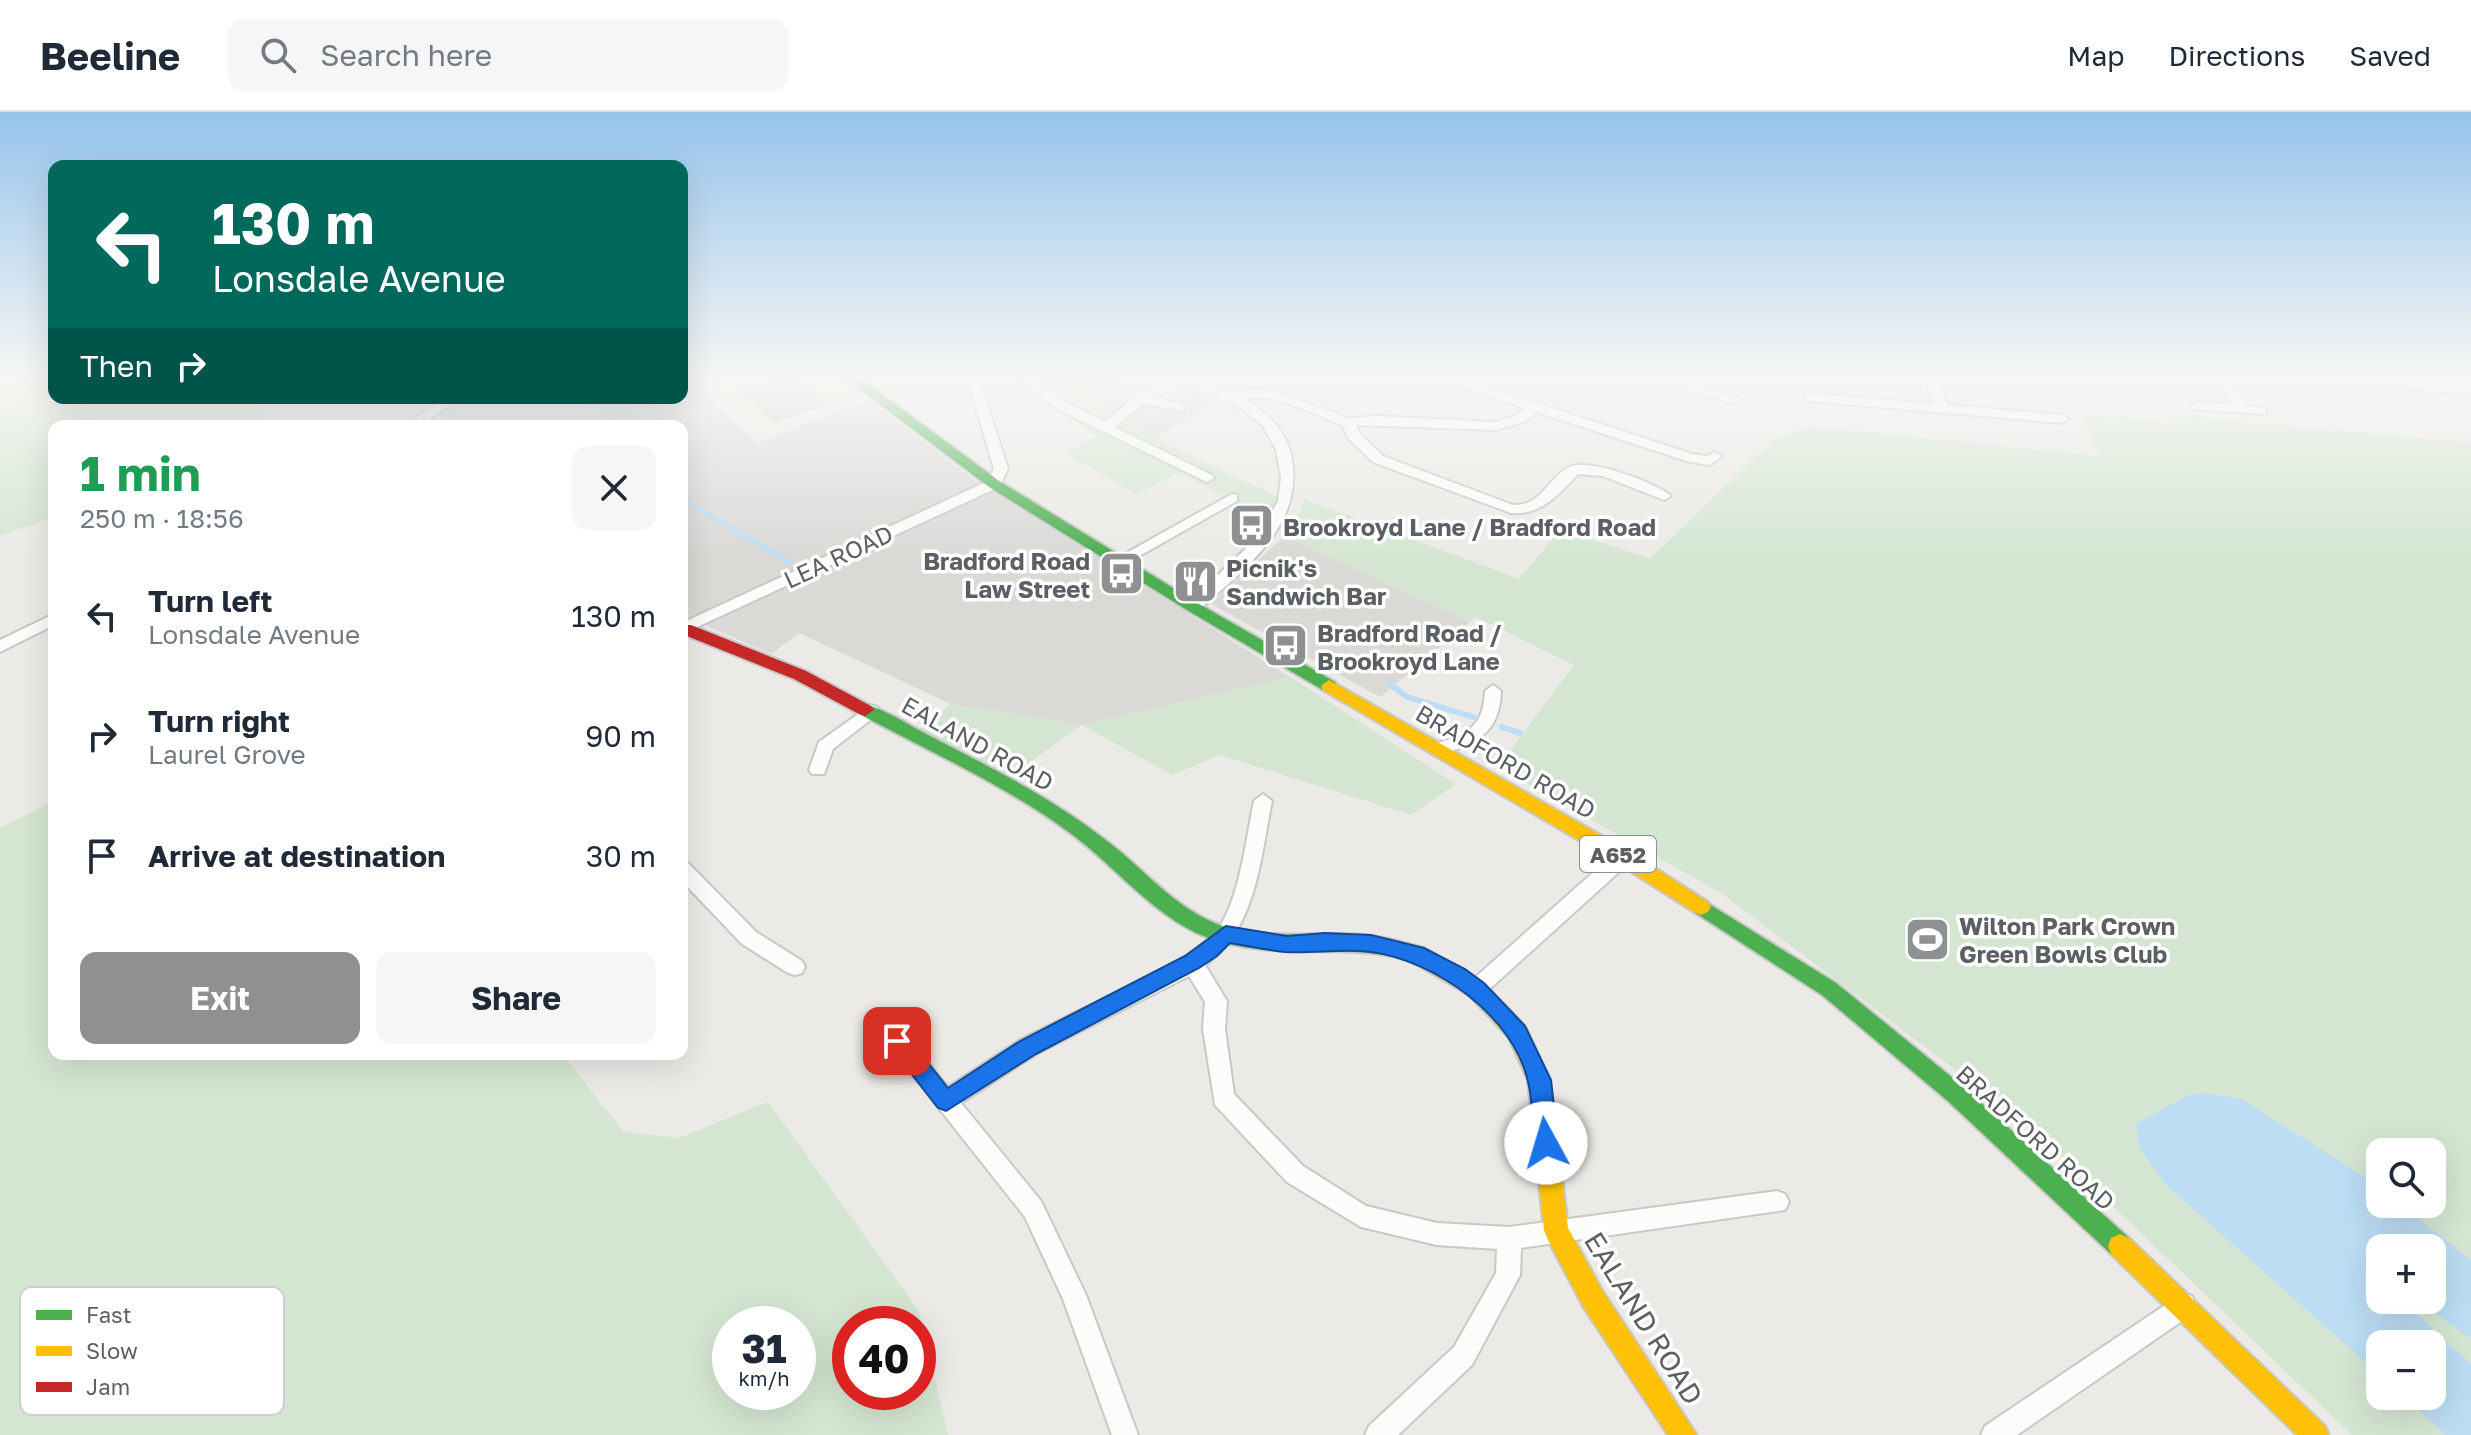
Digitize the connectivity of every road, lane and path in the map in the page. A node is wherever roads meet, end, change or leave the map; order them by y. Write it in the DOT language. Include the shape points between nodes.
graph roads {
  1 [pos="928,435"];
  2 [pos="991,435"];
  3 [pos="1120,435"];
  4 [pos="1277,435"];
  5 [pos="1353,435"];
  6 [pos="1621,435"];
  7 [pos="1715,456"];
  8 [pos="1207,478"];
  9 [pos="994,484"];
  10 [pos="1664,496"];
  11 [pos="1232,498"];
  12 [pos="1120,561"];
  13 [pos="1193,607"];
  14 [pos="48,622"];
  15 [pos="688,627"];
  16 [pos="688,631"];
  17 [pos="0,647"];
  18 [pos="1493,691"];
  19 [pos="871,711"];
  20 [pos="1439,749"];
  21 [pos="818,770"];
  22 [pos="1263,801"];
  23 [pos="1623,857"];
  24 [pos="688,876"];
  25 [pos="1226,934"];
  26 [pos="1192,962"];
  27 [pos="795,967"];
  28 [pos="1476,989"];
  29 [pos="881,1021"];
  30 [pos="946,1101"];
  31 [pos="1777,1202"];
  32 [pos="1556,1230"];
  33 [pos="1509,1238"];
  34 [pos="2183,1305"];
  35 [pos="1125,1435"];
  36 [pos="1378,1435"];
  37 [pos="1684,1435"];
  38 [pos="1994,1435"];
  39 [pos="2316,1435"];
  1 -- 9 [label="main road, BRADFORD ROAD / A652"];
  2 -- 9 [label="street" via="1001,469"];
  3 -- 8 [label="street"];
  4 -- 13 [label="street" via="1289,470 1287,505 1262,543"];
  5 -- 10 [label="street" via="1378,459 1511,509 1534,508 1581,469"];
  6 -- 7 [label="street" via="1690,458 1710,461"];
  9 -- 12 [label="main road, BRADFORD ROAD / A652"];
  9 -- 15 [label="street, LEA ROAD"];
  11 -- 12 [label="street"];
  12 -- 13 [label="main road, BRADFORD ROAD / A652"];
  13 -- 20 [label="main road, BRADFORD ROAD / A652"];
  14 -- 17 [label="street"];
  16 -- 19 [label="main road, EALAND ROAD" via="800,675"];
  18 -- 20 [label="street" via="1494,714 1477,736"];
  19 -- 21 [label="street" via="825,746"];
  19 -- 25 [label="main road, EALAND ROAD" via="1063,819 1193,921"];
  20 -- 23 [label="main road, BRADFORD ROAD / A652"];
  22 -- 25 [label="street"];
  23 -- 28 [label="street"];
  23 -- 34 [label="main road, BRADFORD ROAD / A652" via="1829,989 1957,1095"];
  24 -- 27 [label="street" via="749,938"];
  25 -- 26 [label="street"];
  25 -- 28 [label="main road, EALAND ROAD" via="1287,944 1371,943 1417,954"];
  26 -- 30 [label="street" via="1028,1047"];
  26 -- 33 [label="street" via="1216,1001 1214,1029 1223,1098 1295,1174 1361,1216 1437,1234"];
  28 -- 32 [label="main road, EALAND ROAD" via="1517,1032 1539,1080"];
  29 -- 30 [label="street"];
  30 -- 35 [label="street" via="1033,1209 1074,1295"];
  31 -- 32 [label="street"];
  32 -- 33 [label="street"];
  32 -- 37 [label="main road, EALAND ROAD" via="1593,1299"];
  33 -- 36 [label="street" via="1508,1275 1463,1356"];
  34 -- 38 [label="street"];
  34 -- 39 [label="main road, BRADFORD ROAD / A652"];
}
